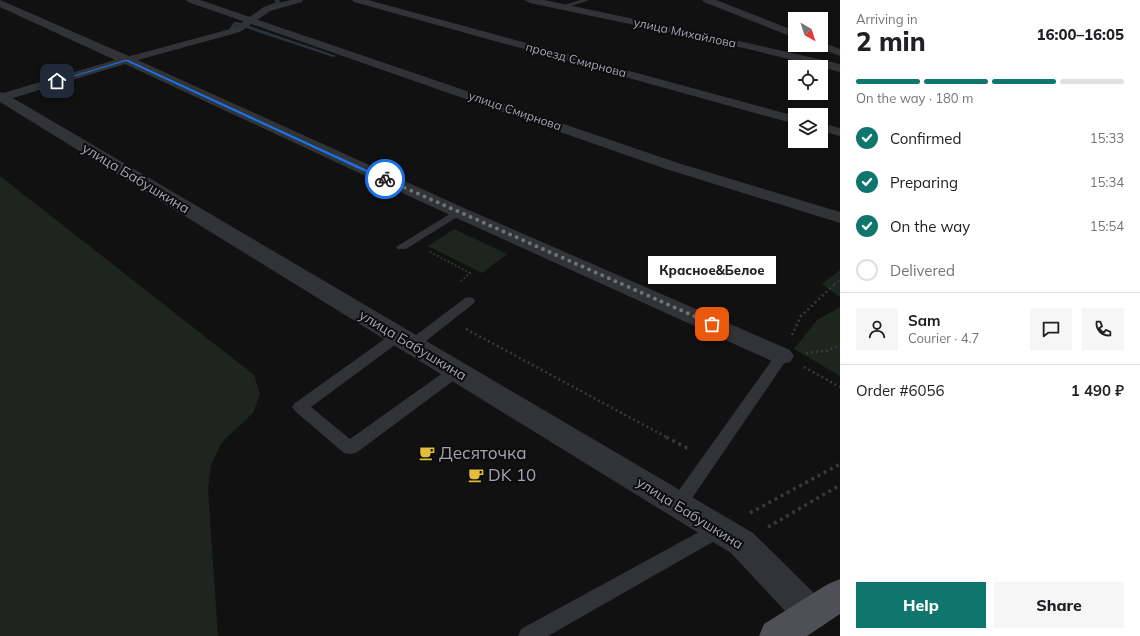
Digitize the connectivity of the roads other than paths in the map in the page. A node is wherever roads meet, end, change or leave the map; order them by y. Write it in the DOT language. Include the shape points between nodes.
graph roads {
  1 [pos="191,0"];
  2 [pos="299,0"];
  3 [pos="357,0"];
  4 [pos="530,0"];
  5 [pos="586,0"];
  6 [pos="707,0"];
  7 [pos="0,3"];
  8 [pos="562,8"];
  9 [pos="251,20"];
  10 [pos="788,32"];
  11 [pos="828,48"];
  12 [pos="840,53"];
  13 [pos="127,60"];
  14 [pos="840,68"];
  15 [pos="1,97"];
  16 [pos="788,118"];
  17 [pos="828,129"];
  18 [pos="840,132"];
  19 [pos="458,212"];
  20 [pos="840,218"];
  21 [pos="406,244"];
  22 [pos="469,301"];
  23 [pos="405,340"];
  24 [pos="782,356"];
  25 [pos="456,371"];
  26 [pos="678,505"];
  27 [pos="719,529"];
  28 [pos="840,595"];
  29 [pos="810,614"];
  30 [pos="528,636"];
  31 [pos="776,636"];
  1 -- 9 [label="street, улица Смирнова"];
  2 -- 9 [label="street" via="268,9"];
  3 -- 16 [label="street, проезд Смирнова"];
  4 -- 8 [label="street, улица Михайлова"];
  5 -- 8 [label="lane"];
  6 -- 10 [label="street"];
  7 -- 13 [label="street"];
  8 -- 14 [label="street, улица Михайлова" via="748,46"];
  9 -- 13 [label="street" via="237,30"];
  9 -- 20 [label="street, улица Смирнова" via="672,166"];
  11 -- 12 [label="street"];
  13 -- 15 [label="street"];
  13 -- 19 [label="street"];
  15 -- 23 [label="street, улица Бабушкина"];
  17 -- 18 [label="street"];
  19 -- 21 [label="lane"];
  19 -- 24 [label="street"];
  22 -- 23 [label="lane" via="451,316"];
  23 -- 25 [label="street, улица Бабушкина"];
  23 -- 25 [label="lane" via="300,407 350,448"];
  24 -- 26 [label="lane"];
  25 -- 26 [label="street, улица Бабушкина"];
  26 -- 27 [label="street, улица Бабушкина"];
  27 -- 29 [label="street, улица Бабушкина" via="742,543"];
  27 -- 30 [label="lane"];
  28 -- 29 [label="main road"];
  29 -- 31 [label="main road"];
}
